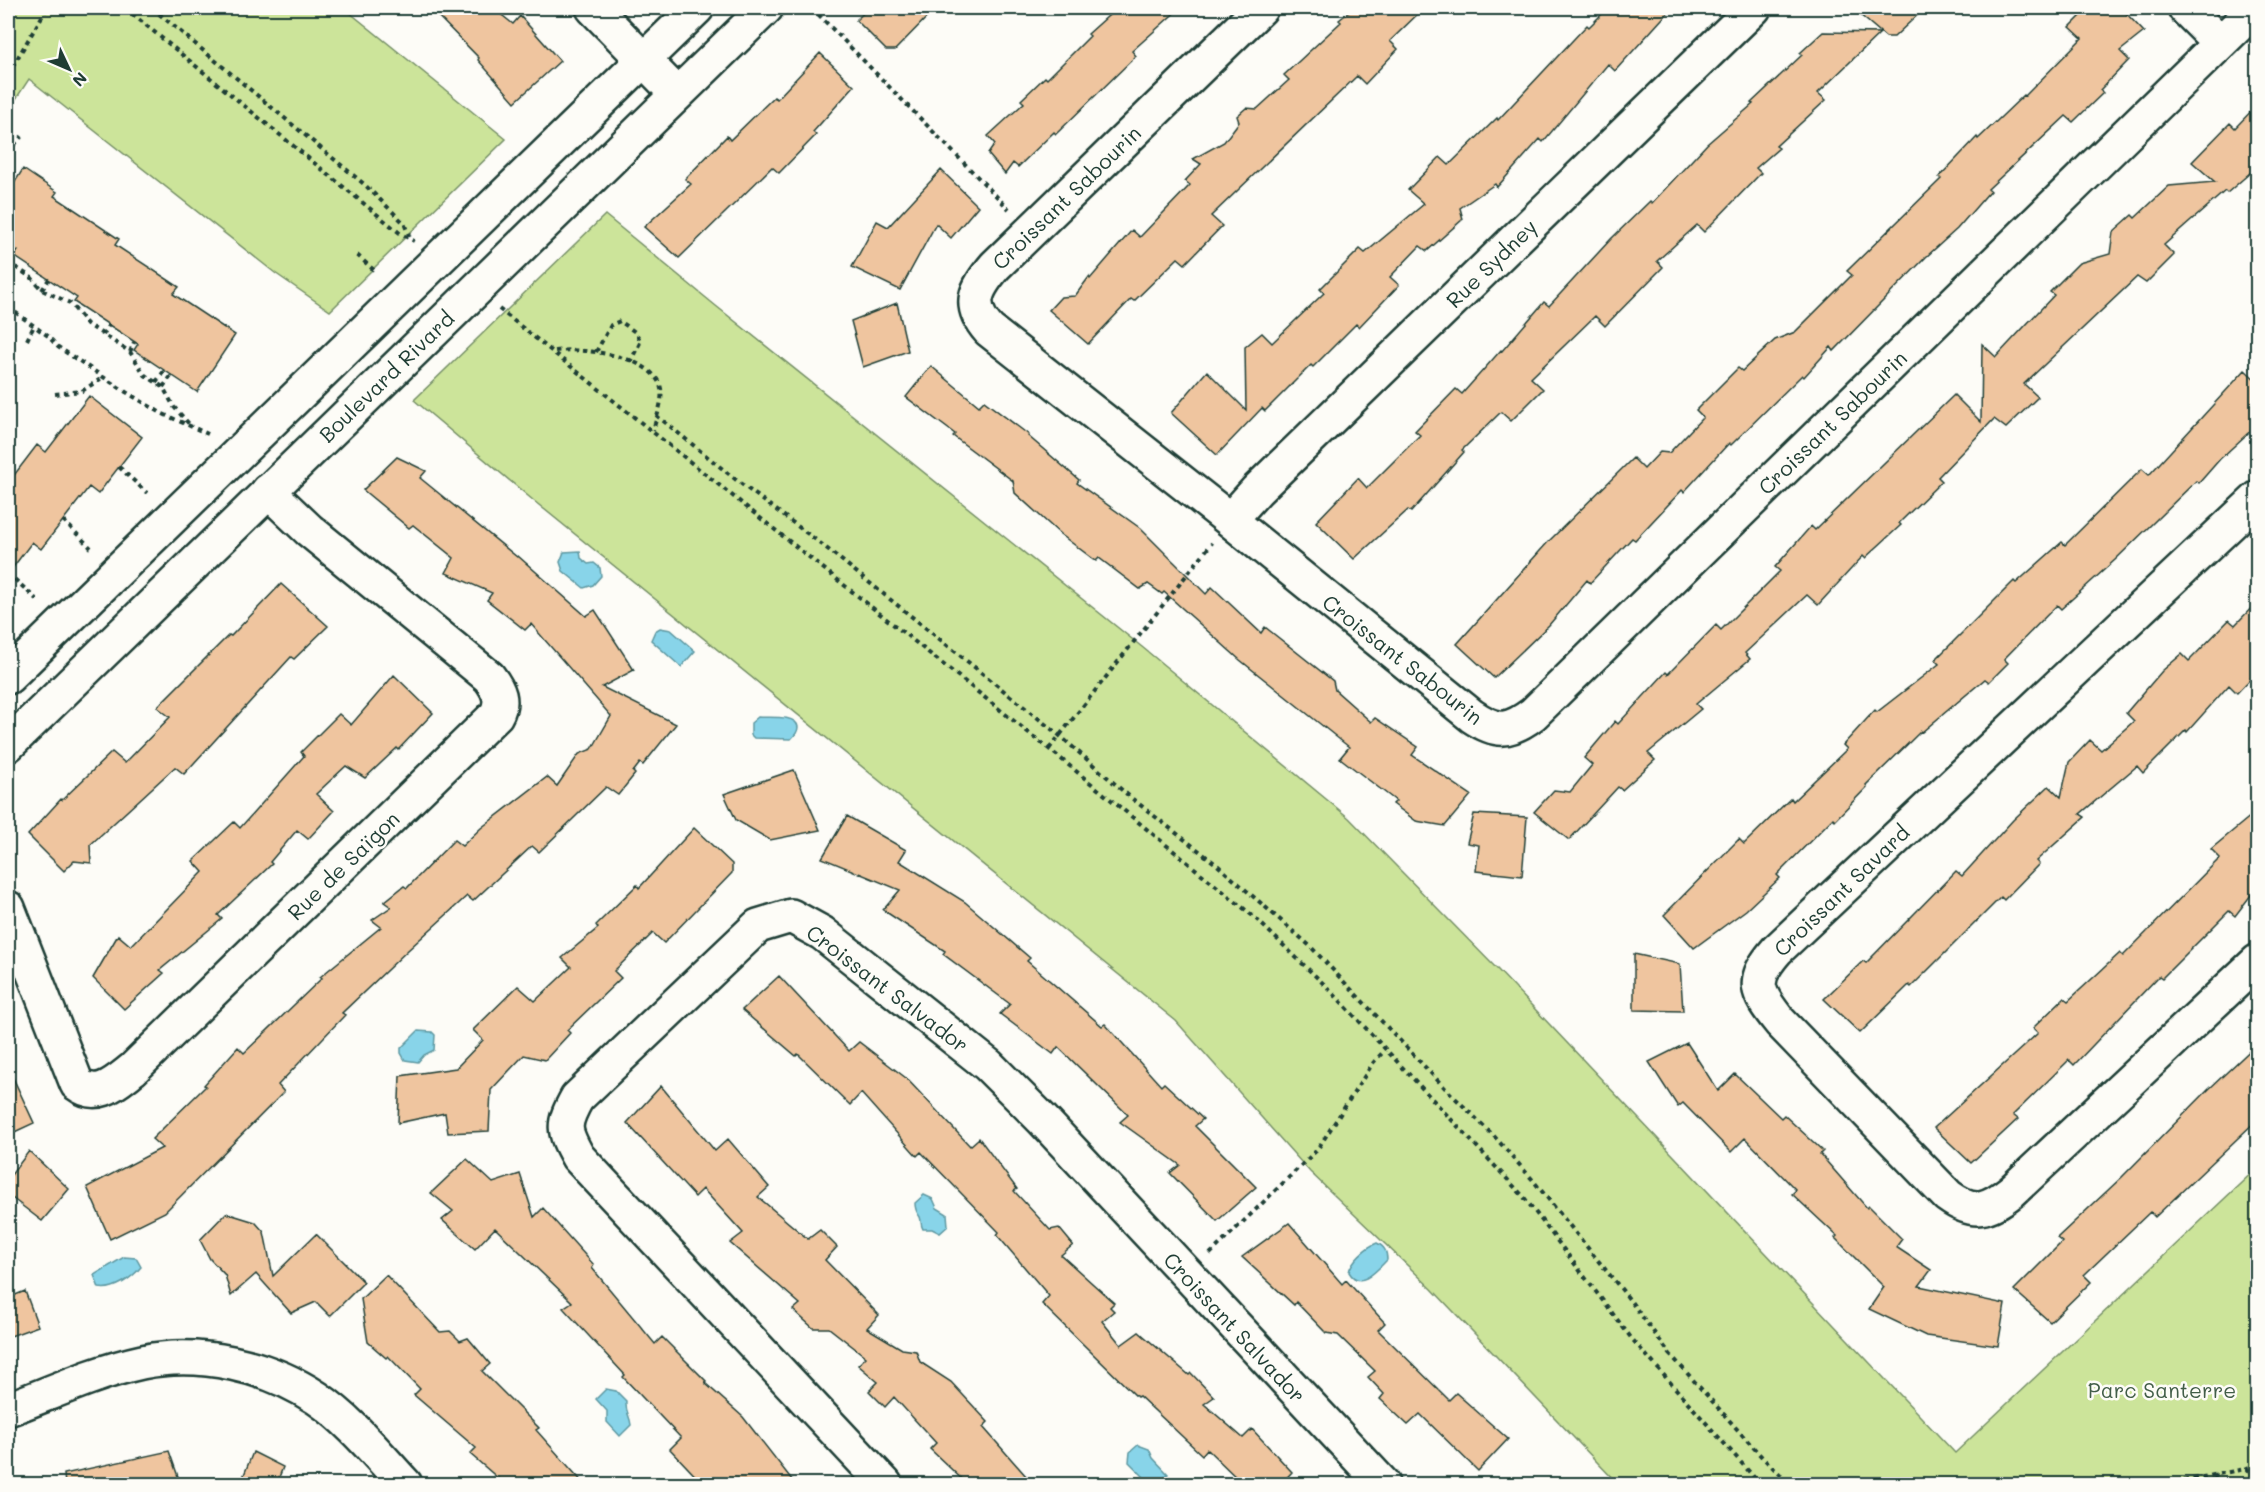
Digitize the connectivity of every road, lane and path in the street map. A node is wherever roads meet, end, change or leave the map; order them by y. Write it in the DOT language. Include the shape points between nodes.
graph roads {
  1 [pos="48,8"];
  2 [pos="125,8"];
  3 [pos="152,8"];
  4 [pos="593,8"];
  5 [pos="697,8"];
  6 [pos="766,8"];
  7 [pos="812,8"];
  8 [pos="1261,8"];
  9 [pos="1754,8"];
  10 [pos="2184,8"];
  11 [pos="2256,8"];
  12 [pos="2220,43"];
  13 [pos="644,59"];
  14 [pos="8,74"];
  15 [pos="676,93"];
  16 [pos="22,136"];
  17 [pos="8,152"];
  18 [pos="1017,217"];
  19 [pos="16,250"];
  20 [pos="357,255"];
  21 [pos="8,262"];
  22 [pos="376,272"];
  23 [pos="49,279"];
  24 [pos="42,290"];
  25 [pos="74,296"];
  26 [pos="70,303"];
  27 [pos="8,307"];
  28 [pos="501,311"];
  29 [pos="109,325"];
  30 [pos="34,326"];
  31 [pos="103,335"];
  32 [pos="27,340"];
  33 [pos="134,342"];
  34 [pos="554,351"];
  35 [pos="130,352"];
  36 [pos="596,352"];
  37 [pos="630,362"];
  38 [pos="165,371"];
  39 [pos="172,375"];
  40 [pos="102,378"];
  41 [pos="156,383"];
  42 [pos="163,387"];
  43 [pos="55,394"];
  44 [pos="656,415"];
  45 [pos="190,425"];
  46 [pos="653,431"];
  47 [pos="208,434"];
  48 [pos="119,467"];
  49 [pos="268,491"];
  50 [pos="147,493"];
  51 [pos="2258,498"];
  52 [pos="63,520"];
  53 [pos="1222,530"];
  54 [pos="92,548"];
  55 [pos="8,573"];
  56 [pos="37,600"];
  57 [pos="8,677"];
  58 [pos="1059,735"];
  59 [pos="8,745"];
  60 [pos="1049,749"];
  61 [pos="8,909"];
  62 [pos="2258,961"];
  63 [pos="1385,1050"];
  64 [pos="1203,1260"];
  65 [pos="8,1409"];
  66 [pos="2258,1463"];
  67 [pos="2245,1468"];
  68 [pos="2219,1472"];
  69 [pos="2258,1473"];
  70 [pos="405,1485"];
  71 [pos="885,1485"];
  72 [pos="1383,1485"];
  73 [pos="1760,1485"];
  74 [pos="1790,1485"];
  75 [pos="2166,1485"];
  76 [pos="2207,1485"];
  1 -- 14 [label="path"];
  2 -- 3 [label="path" via="410,238 404,223 364,184"];
  4 -- 13 [label="street"];
  5 -- 13 [label="street"];
  6 -- 15 [label="street, Boulevard Rivard"];
  7 -- 18 [label="path"];
  8 -- 53 [label="street, Croissant Sabourin" via="995,266 977,292 975,306 989,330"];
  9 -- 53 [label="street, Rue Sydney" via="1266,481"];
  10 -- 12 [label="street"];
  11 -- 12 [label="street, Croissant Sabourin"];
  12 -- 53 [label="street, Croissant Sabourin" via="1518,725 1502,729 1472,716"];
  13 -- 15 [label="street"];
  13 -- 57 [label="street"];
  15 -- 49 [label="street, Boulevard Rivard"];
  16 -- 17 [label="path"];
  19 -- 21 [label="path"];
  20 -- 22 [label="path"];
  21 -- 24 [label="path"];
  23 -- 24 [label="path"];
  24 -- 26 [label="path"];
  25 -- 26 [label="path"];
  26 -- 31 [label="path" via="87,324"];
  27 -- 30 [label="path"];
  28 -- 34 [label="path"];
  29 -- 31 [label="path"];
  30 -- 32 [label="path"];
  30 -- 40 [label="path"];
  31 -- 35 [label="path"];
  33 -- 35 [label="path"];
  34 -- 36 [label="path"];
  34 -- 46 [label="path"];
  35 -- 41 [label="path" via="145,375"];
  36 -- 37 [label="path"];
  36 -- 37 [label="path" via="610,325 620,321 641,341"];
  37 -- 44 [label="path" via="650,372 660,384 662,396"];
  38 -- 41 [label="path"];
  39 -- 42 [label="path"];
  40 -- 43 [label="path" via="82,391"];
  40 -- 45 [label="path" via="161,413"];
  41 -- 42 [label="path"];
  42 -- 45 [label="path"];
  44 -- 46 [label="path"];
  44 -- 58 [label="path"];
  45 -- 47 [label="path"];
  46 -- 60 [label="path"];
  48 -- 50 [label="path"];
  49 -- 59 [label="street, Boulevard Rivard"];
  49 -- 61 [label="street, Rue de Saïgon" via="309,531 489,677 501,696 496,715 133,1069 105,1088 94,1092 77,1084"];
  51 -- 62 [label="street, Croissant Savard" via="1777,950 1765,964 1758,987 1780,1022 1948,1196 1973,1209 1993,1204 2012,1191"];
  52 -- 54 [label="path"];
  53 -- 58 [label="path"];
  55 -- 56 [label="path"];
  58 -- 60 [label="path"];
  58 -- 74 [label="path" via="1255,896 1353,989 1532,1179 1670,1354"];
  60 -- 63 [label="path" via="1252,916 1301,960"];
  63 -- 64 [label="path" via="1317,1150"];
  63 -- 73 [label="path" via="1540,1216 1638,1347"];
  65 -- 70 [label="street" via="142,1362 190,1357 237,1364 278,1377 317,1398 358,1433"];
  66 -- 67 [label="path"];
  67 -- 68 [label="path"];
  67 -- 69 [label="path"];
  68 -- 75 [label="path"];
  68 -- 76 [label="path"];
  71 -- 72 [label="street, Croissant Salvador" via="578,1157 568,1138 566,1119 577,1098 758,926 791,916 822,933 988,1065"];
}
